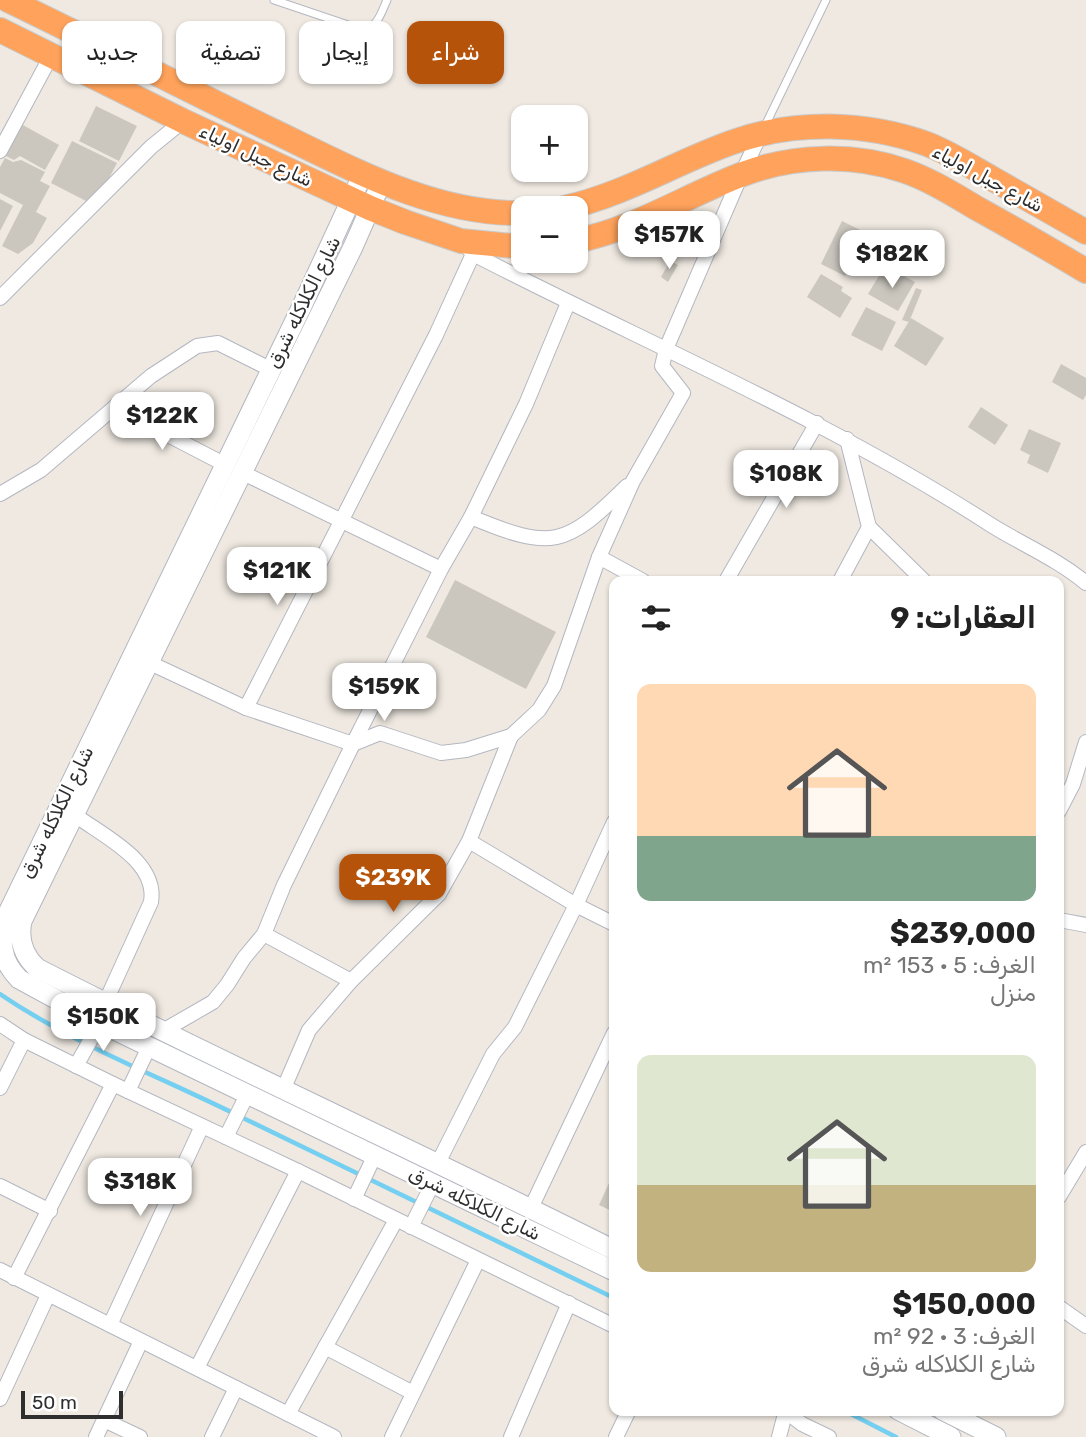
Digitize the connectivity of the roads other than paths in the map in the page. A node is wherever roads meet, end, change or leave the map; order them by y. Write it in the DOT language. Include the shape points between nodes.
graph roads {
  1 [pos="8,0"];
  2 [pos="274,0"];
  3 [pos="387,0"];
  4 [pos="826,0"];
  5 [pos="0,30"];
  6 [pos="51,56"];
  7 [pos="183,121"];
  8 [pos="761,133"];
  9 [pos="0,152"];
  10 [pos="741,175"];
  11 [pos="372,178"];
  12 [pos="588,202"];
  13 [pos="360,204"];
  14 [pos="511,213"];
  15 [pos="1086,232"];
  16 [pos="588,237"];
  17 [pos="511,247"];
  18 [pos="467,248"];
  19 [pos="1086,271"];
  20 [pos="0,298"];
  21 [pos="568,303"];
  22 [pos="666,349"];
  23 [pos="270,369"];
  24 [pos="116,408"];
  25 [pos="817,423"];
  26 [pos="847,439"];
  27 [pos="225,464"];
  28 [pos="243,473"];
  29 [pos="633,481"];
  30 [pos="0,494"];
  31 [pos="471,517"];
  32 [pos="340,521"];
  33 [pos="869,527"];
  34 [pos="599,557"];
  35 [pos="441,569"];
  36 [pos="634,576"];
  37 [pos="729,576"];
  38 [pos="843,576"];
  39 [pos="922,576"];
  40 [pos="1086,583"];
  41 [pos="150,663"];
  42 [pos="246,708"];
  43 [pos="511,736"];
  44 [pos="1086,742"];
  45 [pos="353,744"];
  46 [pos="1064,801"];
  47 [pos="75,815"];
  48 [pos="609,833"];
  49 [pos="469,841"];
  50 [pos="576,905"];
  51 [pos="1064,921"];
  52 [pos="609,922"];
  53 [pos="1086,925"];
  54 [pos="264,934"];
  55 [pos="7,938"];
  56 [pos="351,981"];
  57 [pos="105,1003"];
  58 [pos="100,1023"];
  59 [pos="0,1024"];
  60 [pos="24,1040"];
  61 [pos="155,1040"];
  62 [pos="609,1044"];
  63 [pos="76,1066"];
  64 [pos="113,1084"];
  65 [pos="0,1088"];
  66 [pos="283,1090"];
  67 [pos="128,1091"];
  68 [pos="247,1095"];
  69 [pos="202,1126"];
  70 [pos="226,1137"];
  71 [pos="1086,1152"];
  72 [pos="375,1155"];
  73 [pos="438,1163"];
  74 [pos="1082,1169"];
  75 [pos="298,1171"];
  76 [pos="433,1183"];
  77 [pos="0,1186"];
  78 [pos="1064,1191"];
  79 [pos="354,1199"];
  80 [pos="531,1208"];
  81 [pos="50,1211"];
  82 [pos="396,1220"];
  83 [pos="411,1227"];
  84 [pos="609,1247"];
  85 [pos="478,1260"];
  86 [pos="609,1269"];
  87 [pos="0,1270"];
  88 [pos="14,1278"];
  89 [pos="48,1294"];
  90 [pos="569,1303"];
  91 [pos="1064,1311"];
  92 [pos="609,1323"];
  93 [pos="110,1325"];
  94 [pos="1086,1326"];
  95 [pos="141,1341"];
  96 [pos="325,1348"];
  97 [pos="197,1368"];
  98 [pos="236,1388"];
  99 [pos="413,1393"];
  100 [pos="0,1399"];
  101 [pos="288,1414"];
  102 [pos="626,1416"];
  103 [pos="784,1416"];
  104 [pos="792,1416"];
  105 [pos="910,1416"];
  106 [pos="954,1416"];
  107 [pos="104,1420"];
  108 [pos="326,1435"];
  109 [pos="96,1437"];
  110 [pos="140,1437"];
  111 [pos="212,1437"];
  112 [pos="392,1437"];
  113 [pos="511,1437"];
  114 [pos="616,1437"];
  115 [pos="779,1437"];
  116 [pos="829,1437"];
  117 [pos="951,1437"];
  118 [pos="996,1437"];
  1 -- 11 [label="highway, شارع جبل اولياء"];
  2 -- 3 [label="lane" via="363,30 376,23"];
  4 -- 8 [label="lane"];
  5 -- 6 [label="highway, شارع جبل اولياء"];
  6 -- 7 [label="highway, شارع جبل اولياء"];
  6 -- 9 [label="street"];
  7 -- 13 [label="highway, شارع جبل اولياء"];
  7 -- 20 [label="street"];
  8 -- 10 [label="street"];
  8 -- 12 [label="highway, شارع جبل اولياء"];
  8 -- 15 [label="highway, شارع جبل اولياء" via="819,127 898,135 948,153"];
  10 -- 16 [label="highway, شارع جبل اولياء" via="639,222"];
  10 -- 19 [label="highway, شارع جبل اولياء" via="810,159 889,166 950,192"];
  10 -- 22 [label="street"];
  11 -- 13 [label="street"];
  11 -- 14 [label="highway, شارع جبل اولياء" via="459,206"];
  13 -- 18 [label="highway, شارع جبل اولياء"];
  13 -- 23 [label="street, شارع الكلاكله شرق"];
  13 -- 28 [label="street, شارع الكلاكله شرق"];
  17 -- 18 [label="highway, شارع جبل اولياء"];
  18 -- 21 [label="street"];
  18 -- 32 [label="street" via="436,335"];
  21 -- 22 [label="street"];
  21 -- 31 [label="street"];
  22 -- 25 [label="street"];
  22 -- 29 [label="street" via="662,366 682,393"];
  23 -- 24 [label="street" via="218,343 207,343 151,376"];
  23 -- 27 [label="street, شارع الكلاكله شرق"];
  24 -- 27 [label="street"];
  24 -- 30 [label="street" via="41,470"];
  25 -- 26 [label="street"];
  25 -- 37 [label="street"];
  26 -- 33 [label="street"];
  26 -- 40 [label="street" via="1064,565"];
  27 -- 55 [label="street, شارع الكلاكله شرق" via="6,917"];
  28 -- 32 [label="street"];
  28 -- 41 [label="street, شارع الكلاكله شرق"];
  29 -- 31 [label="street" via="594,519 555,539 527,537"];
  29 -- 34 [label="street"];
  31 -- 35 [label="street"];
  32 -- 35 [label="street"];
  32 -- 42 [label="street"];
  33 -- 38 [label="street"];
  33 -- 39 [label="street"];
  34 -- 36 [label="street"];
  34 -- 43 [label="street" via="554,686 539,710"];
  35 -- 45 [label="street"];
  41 -- 42 [label="street"];
  41 -- 47 [label="street, شارع الكلاكله شرق"];
  42 -- 45 [label="street"];
  43 -- 45 [label="street" via="441,753 380,733"];
  43 -- 49 [label="street"];
  44 -- 46 [label="street"];
  45 -- 54 [label="street"];
  47 -- 55 [label="street, شارع الكلاكله شرق" via="22,921"];
  47 -- 57 [label="street" via="135,858 153,891"];
  48 -- 50 [label="street"];
  49 -- 50 [label="street"];
  49 -- 56 [label="street" via="439,894"];
  50 -- 52 [label="street"];
  50 -- 73 [label="street" via="515,1027 493,1054"];
  51 -- 53 [label="street"];
  54 -- 56 [label="street"];
  54 -- 61 [label="street" via="214,1002"];
  55 -- 57 [label="street, شارع الكلاكله شرق" via="37,968"];
  55 -- 58 [label="street, شارع الكلاكله شرق" via="5,962 19,979"];
  56 -- 66 [label="street" via="309,1030"];
  57 -- 61 [label="street, شارع الكلاكله شرق"];
  58 -- 61 [label="street, شارع الكلاكله شرق"];
  58 -- 63 [label="street"];
  59 -- 60 [label="street"];
  60 -- 63 [label="street"];
  60 -- 65 [label="street"];
  61 -- 66 [label="street, شارع الكلاكله شرق"];
  61 -- 67 [label="street"];
  61 -- 68 [label="street, شارع الكلاكله شرق"];
  62 -- 80 [label="street"];
  63 -- 64 [label="street"];
  64 -- 67 [label="street"];
  64 -- 81 [label="street"];
  66 -- 73 [label="street, شارع الكلاكله شرق"];
  67 -- 69 [label="street"];
  68 -- 70 [label="street"];
  68 -- 72 [label="street, شارع الكلاكله شرق"];
  69 -- 70 [label="street"];
  69 -- 93 [label="street"];
  70 -- 75 [label="street"];
  71 -- 74 [label="street"];
  72 -- 76 [label="street, شارع الكلاكله شرق"];
  72 -- 79 [label="street"];
  73 -- 80 [label="street, شارع الكلاكله شرق"];
  74 -- 78 [label="street"];
  75 -- 79 [label="street"];
  75 -- 97 [label="street"];
  76 -- 83 [label="street"];
  76 -- 86 [label="street, شارع الكلاكله شرق"];
  77 -- 81 [label="street"];
  79 -- 82 [label="street"];
  80 -- 84 [label="street, شارع الكلاكله شرق"];
  81 -- 88 [label="street"];
  82 -- 83 [label="street"];
  82 -- 96 [label="street"];
  83 -- 85 [label="street"];
  85 -- 90 [label="street"];
  85 -- 99 [label="street"];
  87 -- 88 [label="street"];
  88 -- 89 [label="street"];
  89 -- 93 [label="street"];
  89 -- 100 [label="street"];
  90 -- 92 [label="street"];
  90 -- 113 [label="street"];
  91 -- 94 [label="street"];
  93 -- 95 [label="street"];
  95 -- 97 [label="street"];
  95 -- 107 [label="street"];
  96 -- 99 [label="street"];
  96 -- 101 [label="street"];
  97 -- 98 [label="street"];
  98 -- 101 [label="street"];
  98 -- 111 [label="street"];
  99 -- 112 [label="street"];
  101 -- 108 [label="street"];
  102 -- 114 [label="street"];
  103 -- 115 [label="street"];
  104 -- 116 [label="street"];
  105 -- 117 [label="street"];
  106 -- 118 [label="street"];
  107 -- 109 [label="street"];
  107 -- 110 [label="street"];
}
